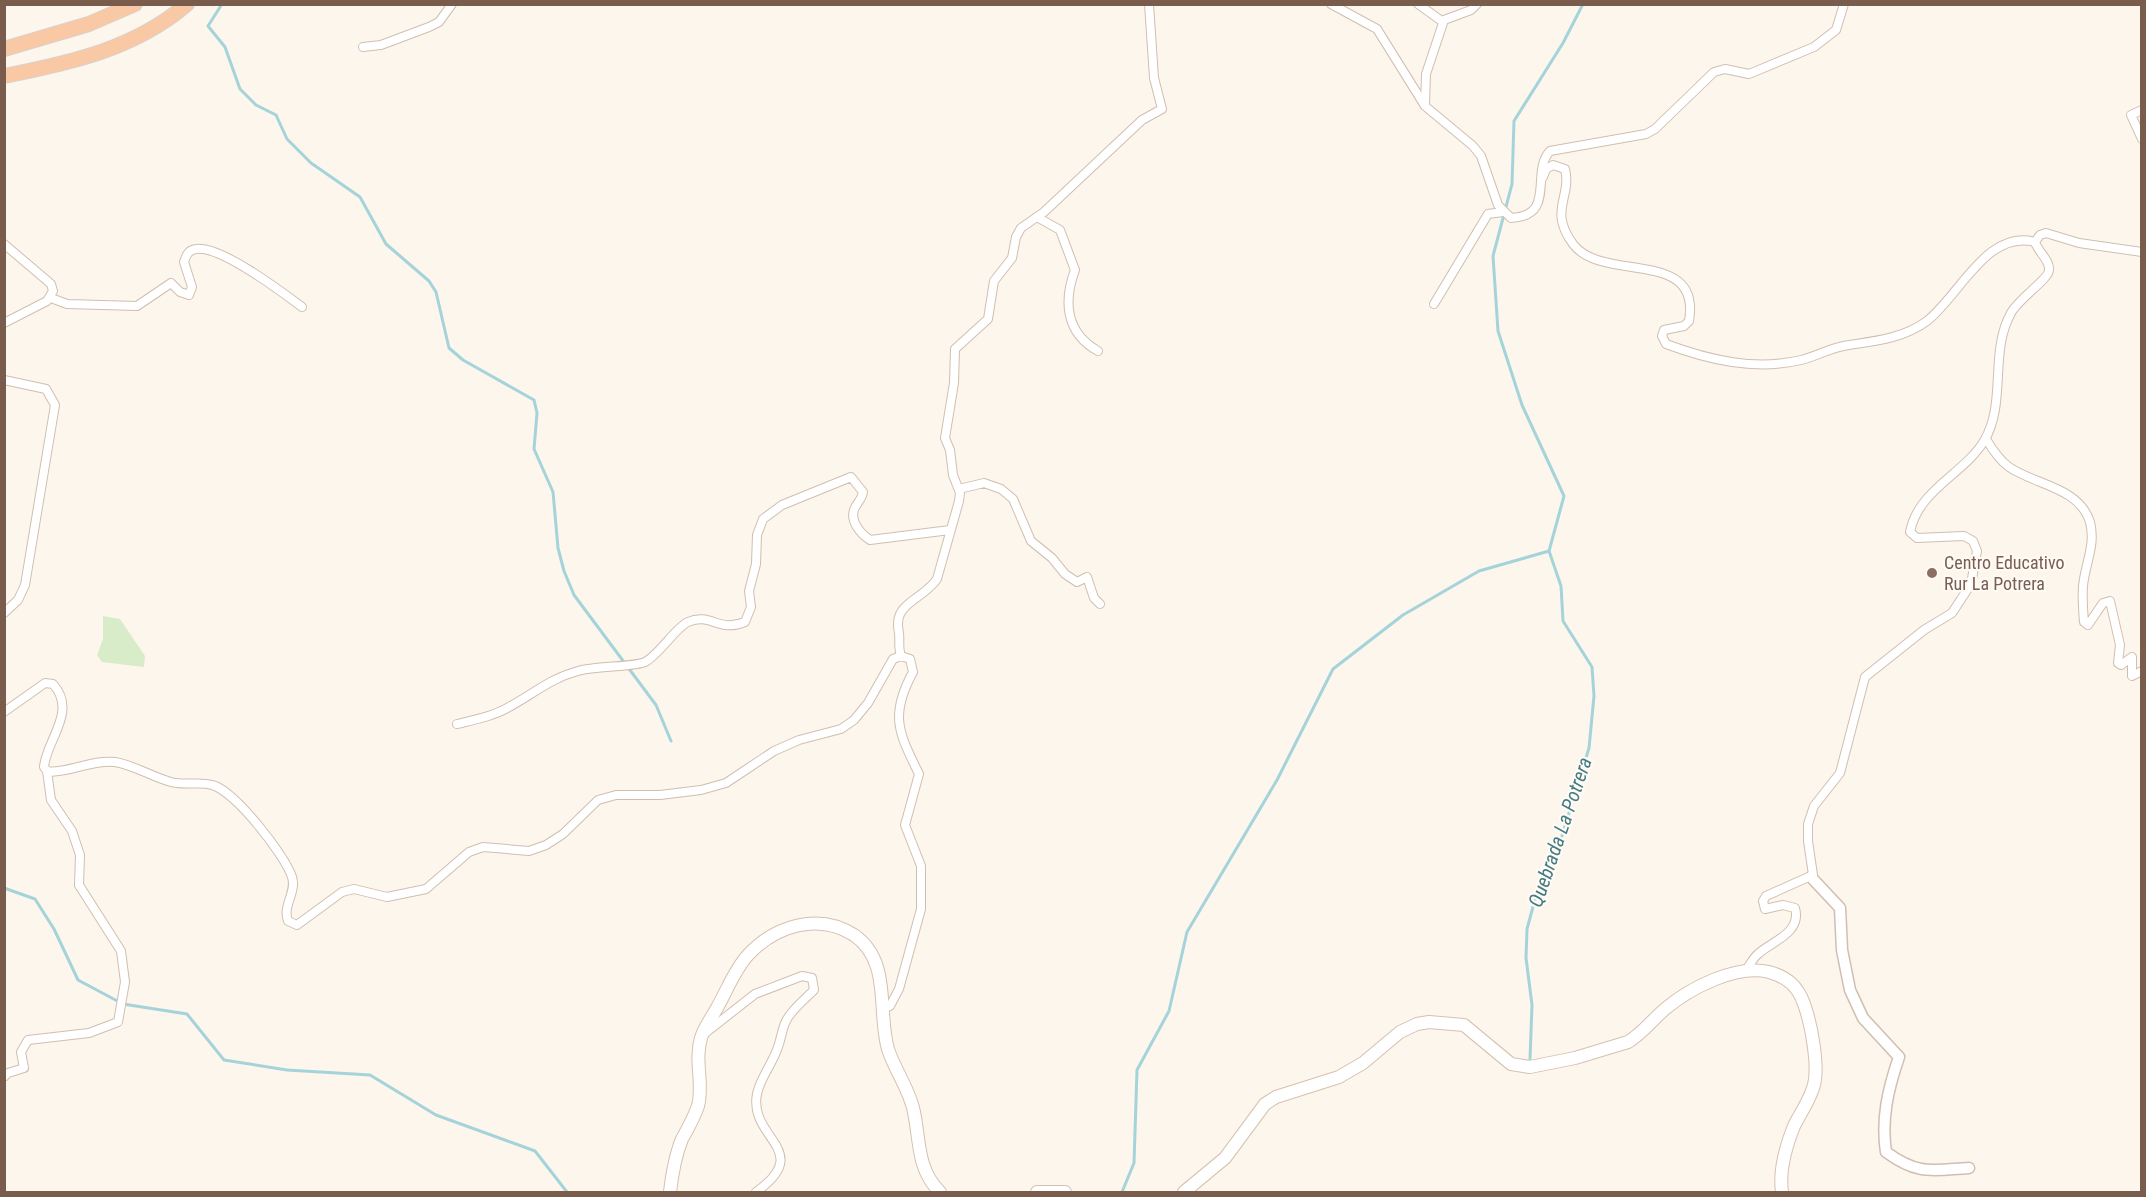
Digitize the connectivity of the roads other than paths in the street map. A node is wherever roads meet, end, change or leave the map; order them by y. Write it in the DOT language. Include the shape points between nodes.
graph roads {
  1 [pos="135,4"];
  2 [pos="187,4"];
  3 [pos="452,4"];
  4 [pos="1149,4"];
  5 [pos="1331,4"];
  6 [pos="1418,4"];
  7 [pos="1477,4"];
  8 [pos="1844,4"];
  9 [pos="1347,8"];
  10 [pos="1443,22"];
  11 [pos="363,47"];
  12 [pos="4,49"];
  13 [pos="4,76"];
  14 [pos="1425,106"];
  15 [pos="2142,110"];
  16 [pos="2142,139"];
  17 [pos="1542,177"];
  18 [pos="1503,212"];
  19 [pos="1037,217"];
  20 [pos="2035,242"];
  21 [pos="4,244"];
  22 [pos="2142,252"];
  23 [pos="51,298"];
  24 [pos="1434,304"];
  25 [pos="302,307"];
  26 [pos="4,323"];
  27 [pos="1098,351"];
  28 [pos="4,380"];
  29 [pos="1986,439"];
  30 [pos="959,489"];
  31 [pos="950,530"];
  32 [pos="1100,604"];
  33 [pos="4,613"];
  34 [pos="901,656"];
  35 [pos="2142,671"];
  36 [pos="4,712"];
  37 [pos="457,724"];
  38 [pos="47,771"];
  39 [pos="1811,877"];
  40 [pos="1746,970"];
  41 [pos="881,1008"];
  42 [pos="701,1037"];
  43 [pos="4,1077"];
  44 [pos="1969,1168"];
  45 [pos="670,1192"];
  46 [pos="756,1192"];
  47 [pos="940,1192"];
  48 [pos="1037,1192"];
  49 [pos="1065,1192"];
  50 [pos="1184,1192"];
  51 [pos="1782,1192"];
  1 -- 12 [label="highway" via="79,27"];
  2 -- 13 [label="highway" via="138,38 95,56"];
  3 -- 11 [label="street" via="439,22 429,27 381,45"];
  4 -- 19 [label="street" via="1154,78 1162,109 1142,120"];
  5 -- 9 [label="street"];
  6 -- 10 [label="street"];
  7 -- 10 [label="street"];
  8 -- 17 [label="street" via="1836,30 1814,47 1749,74 1725,69 1714,72 1646,134 1550,151 1541,164"];
  9 -- 14 [label="street" via="1377,29"];
  10 -- 14 [label="street" via="1426,74"];
  14 -- 18 [label="street" via="1481,156"];
  15 -- 16 [label="street" via="2131,115"];
  17 -- 18 [label="street" via="1538,205 1522,217 1511,218"];
  17 -- 20 [label="street" via="1554,165 1565,169 1561,218 1580,253 1664,273 1685,290 1690,302 1689,321 1684,326 1664,330 1666,345 1728,363 1800,360 1903,333 1926,321 1998,245 2018,239"];
  18 -- 24 [label="street" via="1488,214"];
  19 -- 27 [label="street" via="1060,230 1075,270 1069,287 1068,311 1074,331"];
  19 -- 30 [label="street" via="1021,228 1012,258 994,281 988,319 955,349 945,438 952,475"];
  20 -- 22 [label="street" via="2046,233 2079,243"];
  20 -- 29 [label="street" via="2050,272 2022,296 2010,314 1997,358 1996,404"];
  21 -- 23 [label="street" via="51,284"];
  23 -- 25 [label="street" via="67,304 137,306 171,283 189,295 192,287 183,262 195,249 248,268"];
  23 -- 26 [label="street"];
  28 -- 33 [label="street" via="46,389 55,405 25,585 18,600"];
  29 -- 35 [label="street" via="2007,465 2073,498 2085,512 2090,523 2091,555 2083,586 2084,622 2088,625 2093,621 2103,603 2110,601 2120,645 2118,663 2121,665 2132,657 2132,676"];
  29 -- 39 [label="street" via="1917,512 1910,532 1917,538 1964,536 1973,541 1977,551 1971,584 1952,613 1865,677 1840,773 1814,806 1808,824"];
  30 -- 31 [label="street"];
  30 -- 32 [label="street" via="984,483 1001,489 1012,499 1031,541 1077,582 1087,577"];
  31 -- 34 [label="street" via="937,579 898,615"];
  31 -- 37 [label="street" via="870,540 857,528 854,518 863,492 851,477 838,480 769,512 763,519 750,585 751,607 745,622 727,627 707,619 688,622 642,663 576,671 537,687 509,708"];
  34 -- 38 [label="street" via="893,659 868,704 854,720 841,729 774,751 726,783 701,790 616,795 598,800 546,845 529,851 483,846 469,852 426,889 387,897 354,890 342,892 297,925 288,921 285,914 293,880 289,870 246,810 226,790 211,784 170,782 115,762 88,762"];
  34 -- 41 [label="street" via="913,665 902,693 899,731 920,774 906,825 921,866 922,897 899,989 890,1006"];
  36 -- 38 [label="street" via="45,683 58,689 61,715 58,732 44,759"];
  38 -- 43 [label="street" via="51,800 72,831 80,855 79,885 121,951 125,982 118,1022 89,1033 28,1040 21,1052 24,1068"];
  39 -- 40 [label="street" via="1764,898 1765,909 1791,906 1797,914 1786,935 1758,954"];
  39 -- 44 [label="street" via="1840,908 1842,950 1850,990 1863,1018 1899,1057 1888,1089 1883,1132 1886,1152 1904,1165 1936,1173"];
  40 -- 50 [label="main road" via="1730,972 1683,997 1628,1042 1546,1066 1511,1064 1464,1025 1417,1024 1339,1077 1265,1104 1225,1158"];
  40 -- 51 [label="main road" via="1786,978 1798,988 1815,1057 1815,1082 1789,1141 1780,1178"];
  41 -- 42 [label="main road" via="883,988 867,948 855,936 811,922 771,936 746,957"];
  41 -- 47 [label="main road" via="889,1051 914,1110 924,1170"];
  42 -- 45 [label="main road" via="698,1105 682,1141"];
  42 -- 46 [label="street" via="754,994 802,976 812,978 814,990 786,1020 778,1049 757,1094 758,1112 782,1160 774,1179"];
  48 -- 49 [label="main road"];
}
